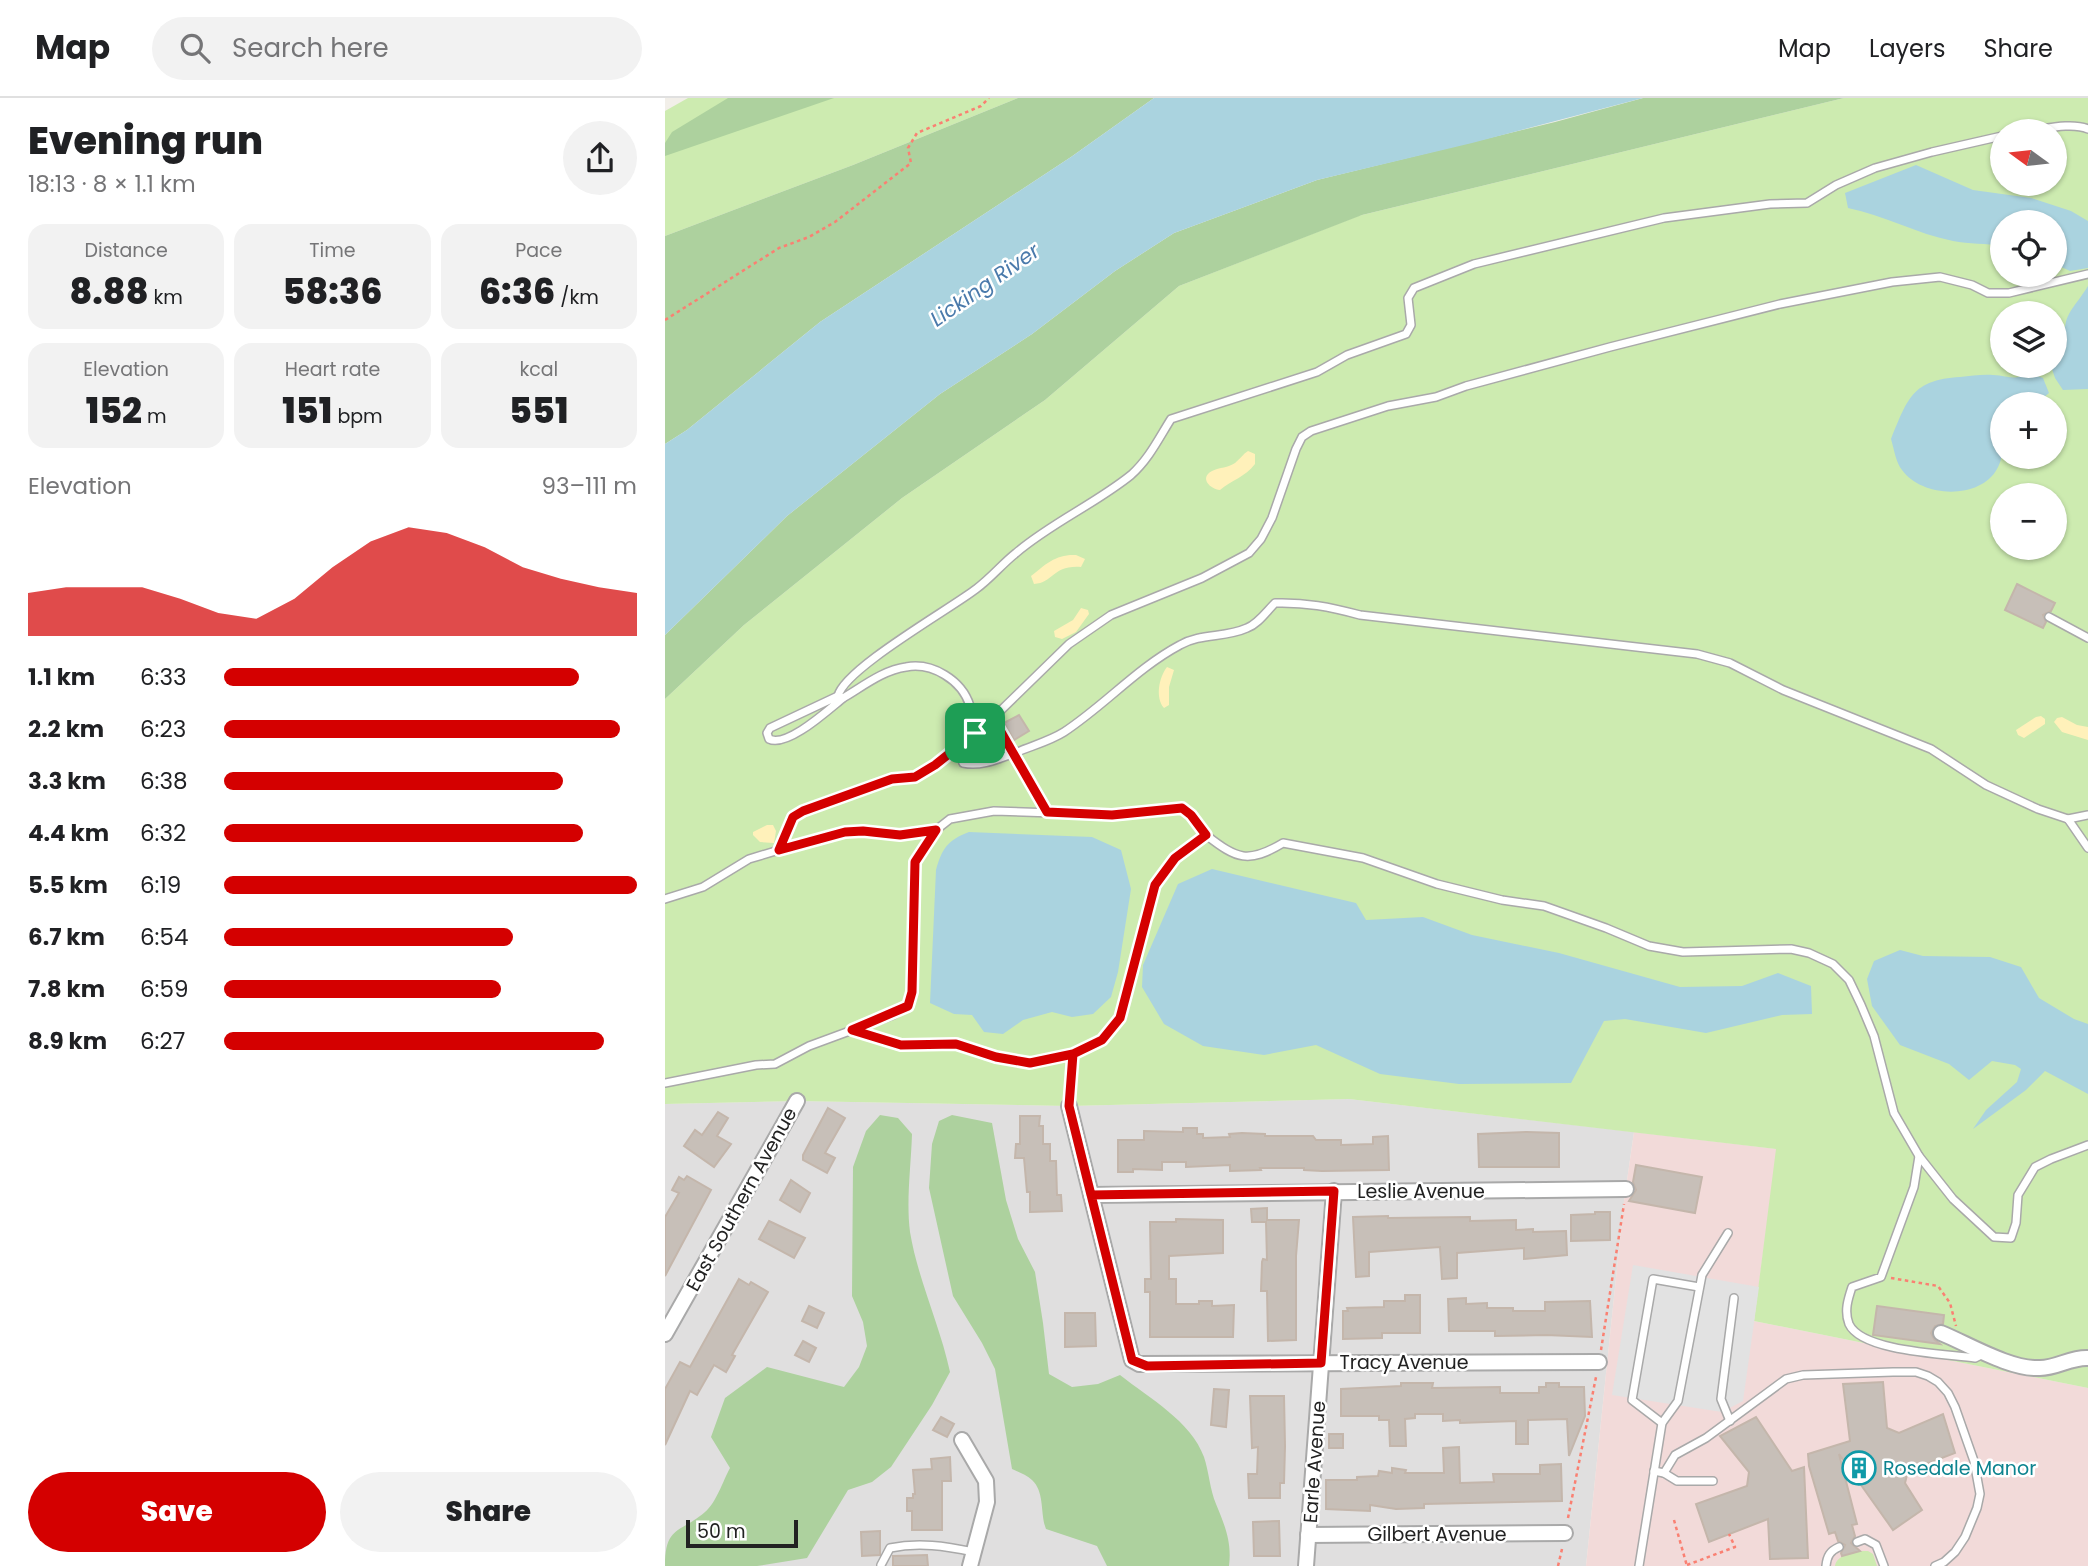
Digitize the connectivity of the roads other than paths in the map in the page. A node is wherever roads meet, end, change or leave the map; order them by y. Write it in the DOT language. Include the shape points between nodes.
graph roads {
  1 [pos="2067,127"];
  2 [pos="2088,129"];
  3 [pos="1990,138"];
  4 [pos="2088,274"];
  5 [pos="2049,617"];
  6 [pos="2088,638"];
  7 [pos="841,697"];
  8 [pos="993,718"];
  9 [pos="975,733"];
  10 [pos="958,746"];
  11 [pos="1014,753"];
  12 [pos="1047,812"];
  13 [pos="2088,815"];
  14 [pos="2068,819"];
  15 [pos="1206,835"];
  16 [pos="2088,848"];
  17 [pos="665,899"];
  18 [pos="852,1030"];
  19 [pos="665,1083"];
  20 [pos="797,1101"];
  21 [pos="1069,1106"];
  22 [pos="2088,1145"];
  23 [pos="1919,1156"];
  24 [pos="1334,1191"];
  25 [pos="1091,1195"];
  26 [pos="1625,1195"];
  27 [pos="1728,1233"];
  28 [pos="1699,1287"];
  29 [pos="1734,1298"];
  30 [pos="665,1335"];
  31 [pos="1948,1336"];
  32 [pos="1987,1352"];
  33 [pos="2088,1358"];
  34 [pos="1599,1362"];
  35 [pos="1321,1363"];
  36 [pos="1730,1420"];
  37 [pos="1662,1423"];
  38 [pos="962,1440"];
  39 [pos="1654,1471"];
  40 [pos="1664,1472"];
  41 [pos="1713,1481"];
  42 [pos="1565,1533"];
  43 [pos="1308,1535"];
  44 [pos="1857,1542"];
  45 [pos="1839,1547"];
  46 [pos="972,1559"];
  47 [pos="881,1565"];
  48 [pos="1306,1566"];
  49 [pos="1639,1566"];
  50 [pos="1826,1566"];
  51 [pos="1884,1566"];
  52 [pos="1935,1566"];
  1 -- 2 [label="lane"];
  3 -- 7 [label="lane" via="1875,169 1807,203 1664,218 1474,264 1414,288 1408,298 1411,325 1406,334 1347,355 1317,372 1171,419 1148,458 1132,474 1016,553 977,589 853,675 840,688"];
  4 -- 8 [label="lane" via="2009,293 1988,293 1940,277 1780,304 1388,406 1311,431 1302,437 1272,518 1249,552 1202,578 1111,615 1069,644"];
  5 -- 6 [label="lane"];
  7 -- 7 [label="lane" via="770,728 769,739 779,742 791,737"];
  7 -- 9 [label="lane" via="887,673 924,666 956,683 969,704"];
  8 -- 9 [label="lane"];
  8 -- 11 [label="lane"];
  9 -- 10 [label="lane"];
  10 -- 11 [label="lane" via="963,763 975,766"];
  10 -- 17 [label="lane" via="915,777 892,779 803,811 793,817 779,850 749,859 703,887"];
  11 -- 12 [label="lane"];
  11 -- 14 [label="lane" via="1062,733 1182,643 1246,629 1275,603 1297,602 1360,615 1697,654 1730,663 1783,690 1931,749 1986,785"];
  12 -- 15 [label="lane" via="1112,815 1182,808"];
  12 -- 18 [label="lane" via="994,811 950,819 936,830 915,862 908,1006"];
  13 -- 14 [label="lane"];
  14 -- 16 [label="lane"];
  15 -- 18 [label="lane" via="1175,858 1155,885 1120,1018 1102,1040 1073,1054 1030,1063 956,1044 901,1045"];
  15 -- 23 [label="lane" via="1229,853 1248,857 1283,843 1363,858 1437,884 1544,906 1649,946 1683,952 1791,948 1809,953 1833,964 1849,980 1874,1036 1894,1113"];
  18 -- 19 [label="lane" via="775,1065"];
  20 -- 30 [label="street, East Southern Avenue"];
  21 -- 25 [label="street"];
  22 -- 23 [label="lane" via="2035,1167 2018,1195 2011,1238 1994,1237 1953,1199"];
  23 -- 32 [label="lane" via="1914,1187 1881,1277 1853,1287 1846,1303 1850,1326 1865,1340 1886,1346 1975,1358"];
  24 -- 25 [label="street, Leslie Avenue"];
  24 -- 26 [label="street, Leslie Avenue"];
  24 -- 35 [label="street, Earle Avenue"];
  25 -- 35 [label="street, Tracy Avenue" via="1132,1360 1139,1364"];
  27 -- 28 [label="lane"];
  28 -- 37 [label="lane" via="1678,1401"];
  28 -- 37 [label="lane" via="1653,1279 1632,1400"];
  29 -- 36 [label="lane" via="1721,1399"];
  31 -- 32 [label="street"];
  32 -- 33 [label="street" via="2007,1363 2040,1368"];
  34 -- 35 [label="street, Tracy Avenue"];
  35 -- 43 [label="street, Earle Avenue"];
  36 -- 40 [label="lane" via="1675,1455"];
  36 -- 52 [label="lane" via="1786,1379 1803,1374 1916,1372 1938,1382 1955,1408 1980,1494 1965,1537 1955,1552"];
  37 -- 39 [label="lane"];
  38 -- 46 [label="street" via="986,1480 987,1502"];
  39 -- 40 [label="lane"];
  39 -- 49 [label="lane"];
  40 -- 41 [label="lane" via="1677,1481"];
  42 -- 43 [label="street, Gilbert Avenue"];
  43 -- 48 [label="street, Earle Avenue"];
  44 -- 51 [label="lane" via="1865,1539 1876,1545"];
  45 -- 50 [label="lane" via="1832,1550"];
  46 -- 47 [label="lane" via="941,1545 909,1544 891,1548"];
}
